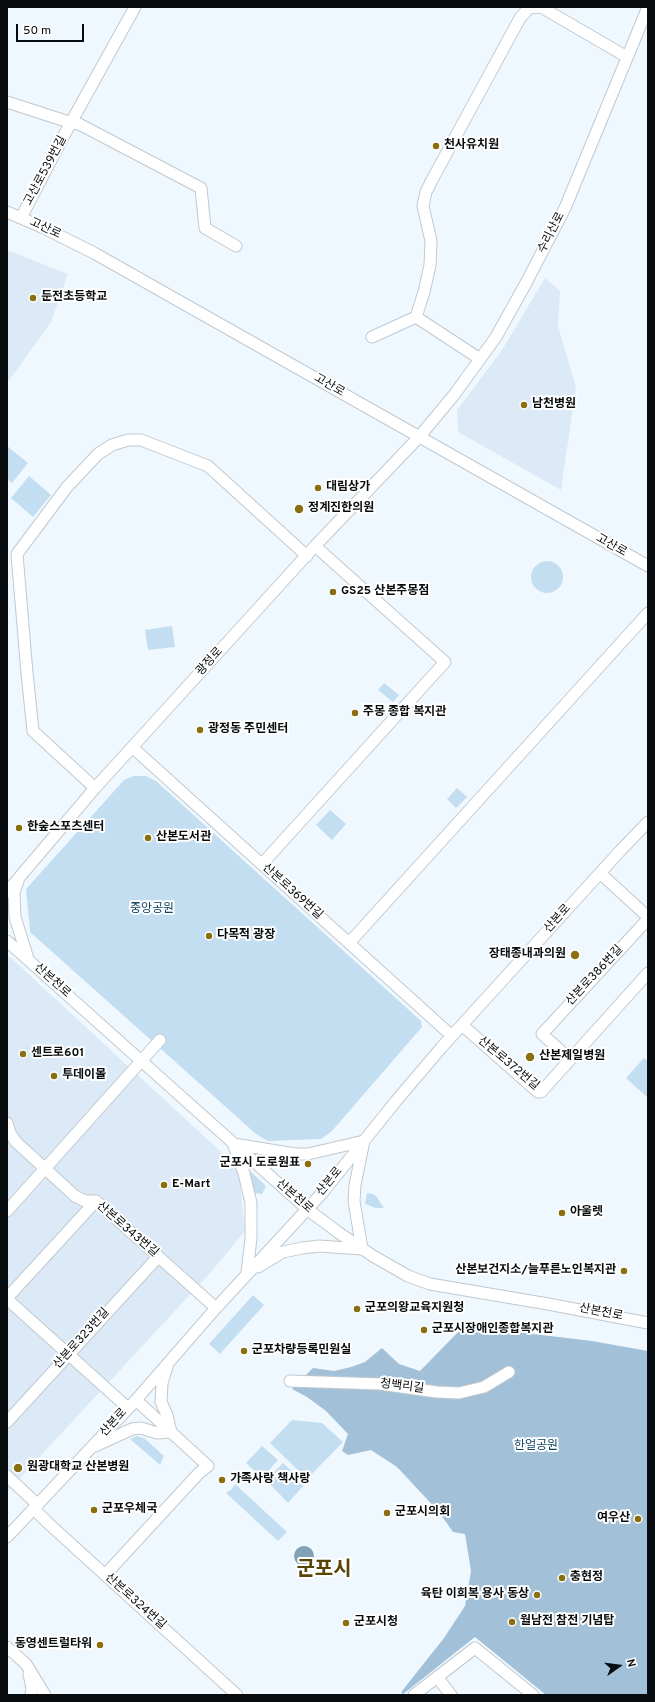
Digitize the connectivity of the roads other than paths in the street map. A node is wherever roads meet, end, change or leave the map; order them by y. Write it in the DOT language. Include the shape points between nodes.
graph roads {
  1 [pos="135,7"];
  2 [pos="541,7"];
  3 [pos="648,7"];
  4 [pos="627,57"];
  5 [pos="7,102"];
  6 [pos="72,123"];
  7 [pos="7,212"];
  8 [pos="21,218"];
  9 [pos="236,246"];
  10 [pos="416,317"];
  11 [pos="372,337"];
  12 [pos="480,359"];
  13 [pos="419,437"];
  14 [pos="315,546"];
  15 [pos="307,556"];
  16 [pos="648,566"];
  17 [pos="648,613"];
  18 [pos="132,747"];
  19 [pos="95,788"];
  20 [pos="648,822"];
  21 [pos="262,864"];
  22 [pos="600,873"];
  23 [pos="20,877"];
  24 [pos="7,883"];
  25 [pos="7,892"];
  26 [pos="648,918"];
  27 [pos="7,941"];
  28 [pos="349,943"];
  29 [pos="7,953"];
  30 [pos="28,960"];
  31 [pos="648,973"];
  32 [pos="462,1025"];
  33 [pos="452,1036"];
  34 [pos="160,1040"];
  35 [pos="570,1058"];
  36 [pos="141,1061"];
  37 [pos="7,1124"];
  38 [pos="364,1141"];
  39 [pos="233,1143"];
  40 [pos="45,1169"];
  41 [pos="96,1200"];
  42 [pos="307,1209"];
  43 [pos="7,1211"];
  44 [pos="362,1249"];
  45 [pos="158,1257"];
  46 [pos="248,1274"];
  47 [pos="7,1298"];
  48 [pos="216,1308"];
  49 [pos="648,1322"];
  50 [pos="69,1354"];
  51 [pos="168,1364"];
  52 [pos="509,1372"];
  53 [pos="290,1381"];
  54 [pos="136,1400"];
  55 [pos="128,1408"];
  56 [pos="7,1422"];
  57 [pos="170,1432"];
  58 [pos="91,1448"];
  59 [pos="7,1476"];
  60 [pos="36,1507"];
  61 [pos="7,1537"];
  62 [pos="105,1575"];
  63 [pos="7,1647"];
  64 [pos="26,1664"];
  65 [pos="437,1677"];
  66 [pos="32,1695"];
  67 [pos="45,1695"];
  68 [pos="237,1695"];
  69 [pos="414,1695"];
  70 [pos="451,1695"];
  71 [pos="533,1695"];
  1 -- 6 [label="street, 고산로539번길"];
  2 -- 4 [label="street"];
  2 -- 10 [label="street" via="529,8 520,18 426,192 423,206 431,241 430,265"];
  3 -- 4 [label="street, 수리산로"];
  4 -- 12 [label="street, 수리산로" via="565,208 496,337"];
  5 -- 6 [label="street, 고산로539번길"];
  6 -- 8 [label="street, 고산로539번길"];
  6 -- 9 [label="street" via="79,124 200,188 205,228"];
  7 -- 8 [label="street, 고산로"];
  8 -- 13 [label="street, 고산로" via="94,253"];
  10 -- 11 [label="street"];
  10 -- 12 [label="street"];
  12 -- 13 [label="street, 수리산로"];
  13 -- 14 [label="street, 광정로"];
  13 -- 16 [label="street, 고산로"];
  14 -- 15 [label="street, 광정로"];
  14 -- 21 [label="street" via="445,662"];
  15 -- 18 [label="street, 광정로"];
  15 -- 19 [label="street" via="208,466 141,440 128,440 112,445 98,454 67,488 17,554 33,731"];
  17 -- 28 [label="street"];
  18 -- 19 [label="street, 광정로"];
  18 -- 21 [label="street, 산본로369번길"];
  19 -- 23 [label="street, 광정로"];
  20 -- 22 [label="street, 산본로"];
  21 -- 28 [label="street, 산본로369번길"];
  22 -- 26 [label="street, 산본로386번길"];
  22 -- 32 [label="street, 산본로"];
  23 -- 24 [label="street"];
  23 -- 25 [label="street, 광정로"];
  23 -- 30 [label="street" via="14,893 15,917"];
  26 -- 35 [label="street, 산본로386번길" via="542,1034"];
  27 -- 30 [label="street, 산본천로"];
  28 -- 33 [label="street, 산본로369번길"];
  29 -- 30 [label="street"];
  30 -- 36 [label="street, 산본천로"];
  31 -- 35 [label="street, 산본로372번길"];
  32 -- 33 [label="street, 산본로"];
  32 -- 35 [label="street, 산본로372번길" via="538,1092 541,1092"];
  33 -- 38 [label="street, 산본로"];
  34 -- 36 [label="street"];
  36 -- 39 [label="street, 산본천로"];
  36 -- 40 [label="street"];
  37 -- 40 [label="street, 산본로343번길" via="16,1142"];
  38 -- 39 [label="street" via="308,1154 294,1154"];
  38 -- 42 [label="street, 산본로"];
  38 -- 44 [label="street" via="354,1201"];
  39 -- 42 [label="street, 산본천로"];
  39 -- 46 [label="street" via="251,1203 252,1238"];
  40 -- 41 [label="street, 산본로343번길" via="80,1199"];
  40 -- 43 [label="street"];
  41 -- 45 [label="street, 산본로343번길"];
  41 -- 47 [label="street"];
  42 -- 44 [label="street, 산본천로"];
  42 -- 46 [label="street, 산본로"];
  44 -- 46 [label="street" via="320,1246 282,1252"];
  44 -- 49 [label="street, 산본천로" via="408,1276 430,1284"];
  45 -- 48 [label="street, 산본로343번길"];
  45 -- 50 [label="street, 산본로323번길"];
  46 -- 48 [label="street, 산본로"];
  47 -- 50 [label="street"];
  48 -- 51 [label="street, 산본로"];
  50 -- 55 [label="street"];
  50 -- 56 [label="street, 산본로323번길"];
  51 -- 54 [label="street, 산본로"];
  51 -- 57 [label="street" via="162,1383 161,1402 167,1415"];
  52 -- 53 [label="street, 청백리길" via="484,1387 458,1393 380,1384"];
  54 -- 55 [label="street, 산본로"];
  54 -- 57 [label="street"];
  55 -- 58 [label="street, 산본로"];
  57 -- 58 [label="street" via="157,1433 141,1428"];
  57 -- 62 [label="street" via="208,1466"];
  58 -- 60 [label="street, 산본로"];
  59 -- 60 [label="street"];
  60 -- 61 [label="street, 산본로"];
  60 -- 62 [label="street, 산본로324번길"];
  62 -- 68 [label="street, 산본로324번길"];
  63 -- 64 [label="street"];
  64 -- 66 [label="street"];
  64 -- 67 [label="street"];
  65 -- 69 [label="street"];
  65 -- 70 [label="street"];
  65 -- 71 [label="street" via="475,1648"];
}
